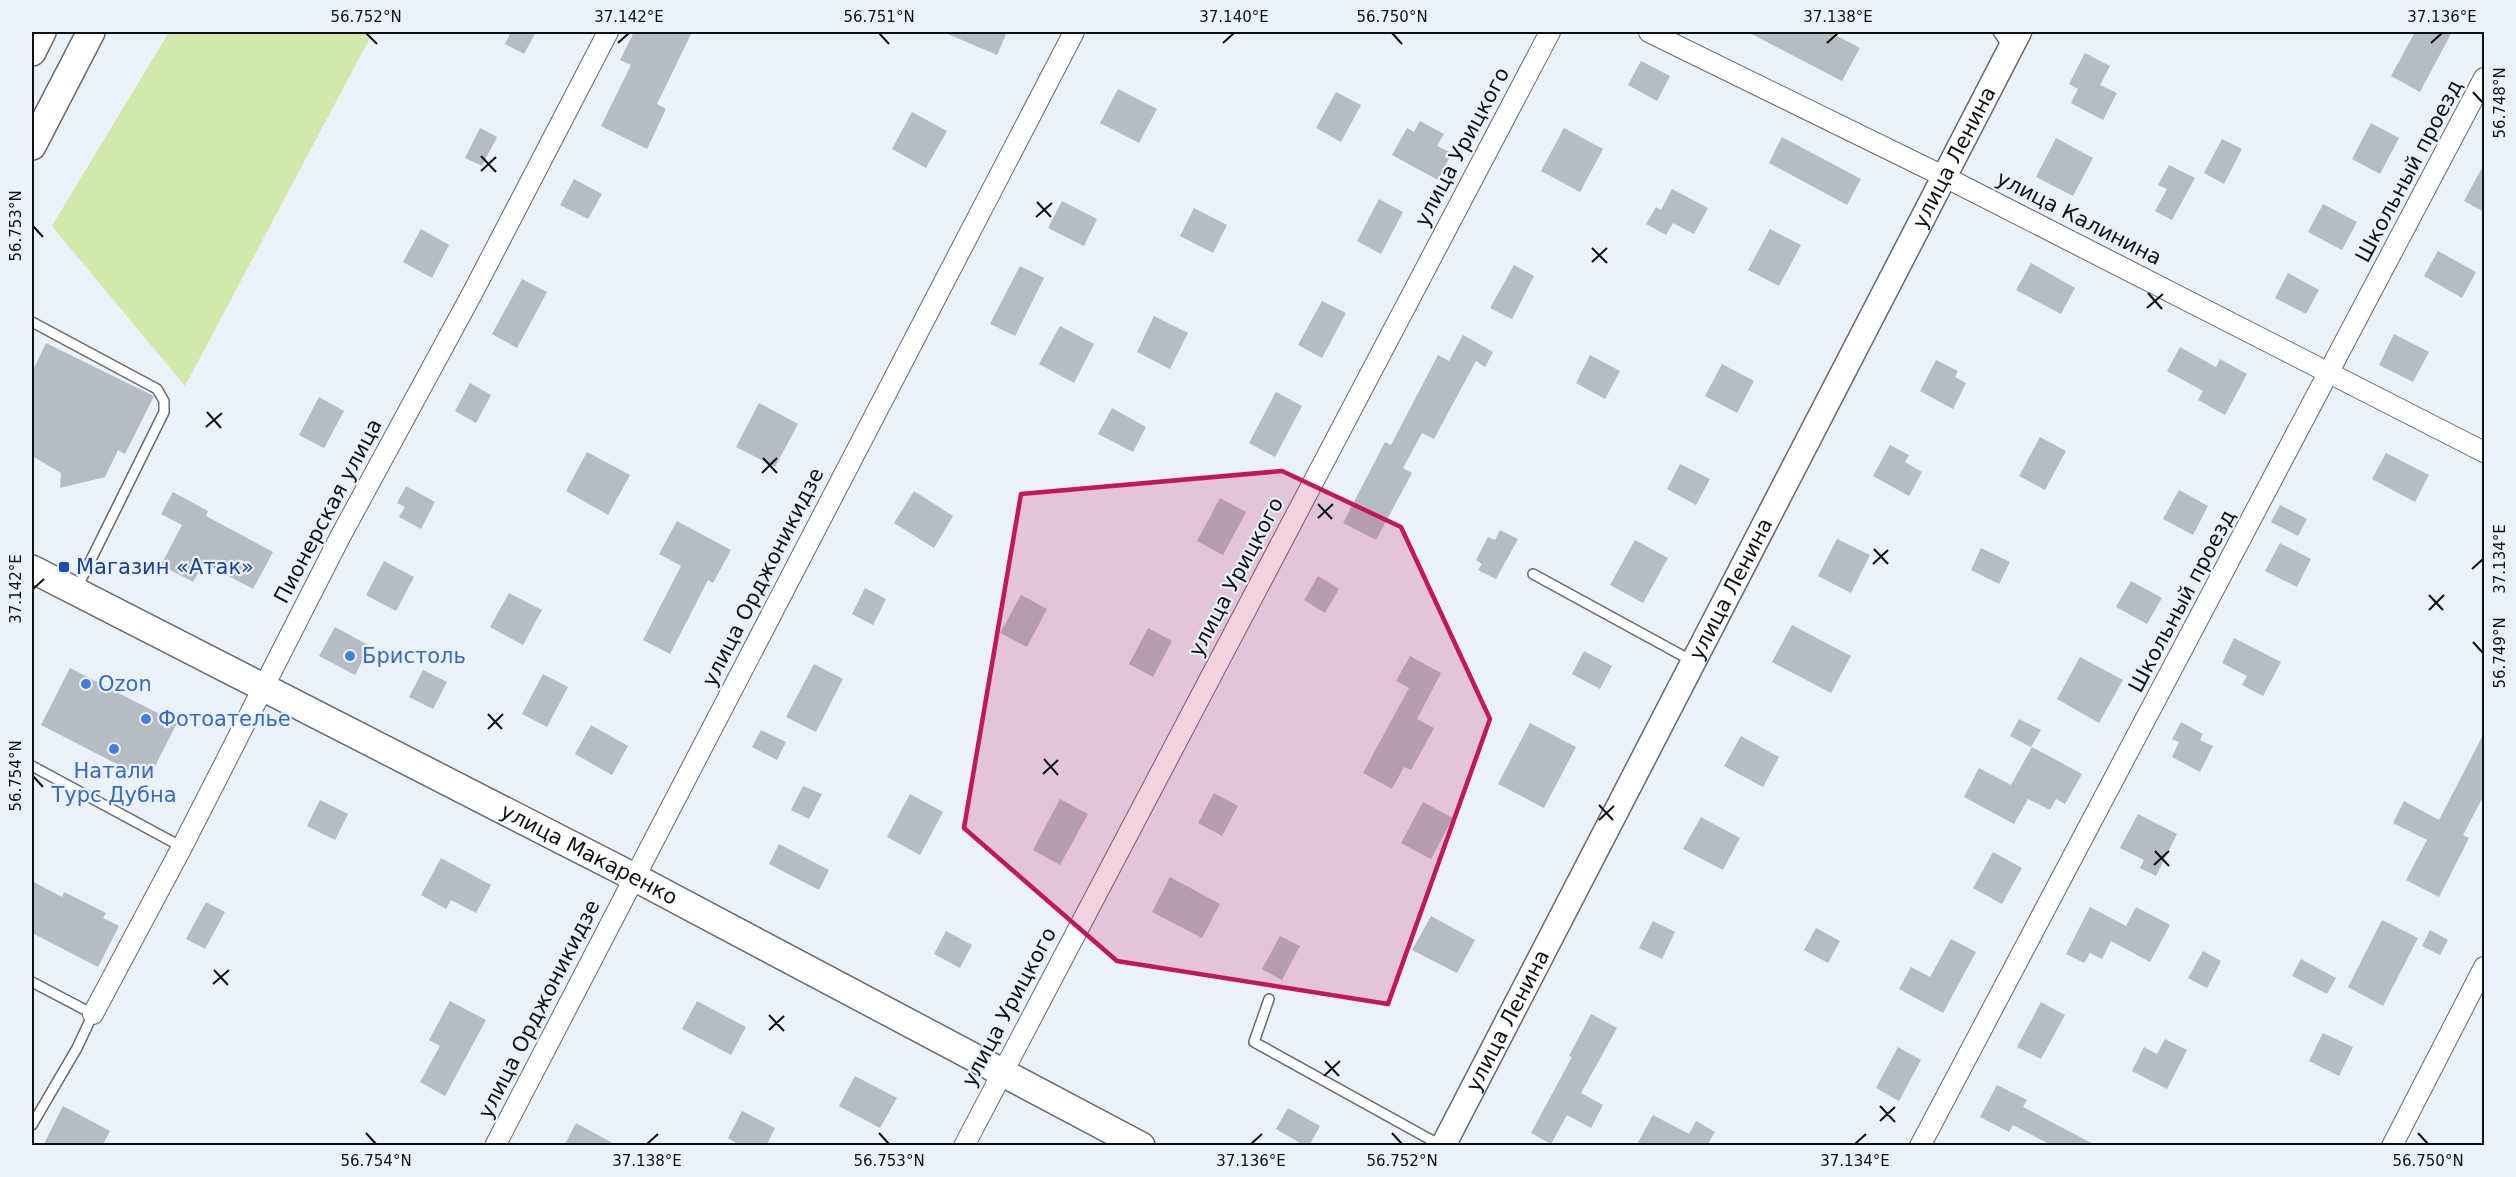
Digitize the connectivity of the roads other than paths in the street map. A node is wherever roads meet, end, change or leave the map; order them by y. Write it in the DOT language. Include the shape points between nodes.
graph roads {
  1 [pos="42,32"];
  2 [pos="91,32"];
  3 [pos="608,32"];
  4 [pos="1074,32"];
  5 [pos="1550,32"];
  6 [pos="1649,32"];
  7 [pos="2009,38"];
  8 [pos="32,52"];
  9 [pos="2484,78"];
  10 [pos="32,146"];
  11 [pos="1945,177"];
  12 [pos="32,322"];
  13 [pos="2330,373"];
  14 [pos="2484,452"];
  15 [pos="32,569"];
  16 [pos="1533,574"];
  17 [pos="75,593"];
  18 [pos="1694,662"];
  19 [pos="263,688"];
  20 [pos="32,766"];
  21 [pos="182,847"];
  22 [pos="634,877"];
  23 [pos="2484,967"];
  24 [pos="32,982"];
  25 [pos="1269,999"];
  26 [pos="93,1014"];
  27 [pos="1002,1073"];
  28 [pos="32,1125"];
  29 [pos="495,1146"];
  30 [pos="964,1146"];
  31 [pos="1142,1146"];
  32 [pos="1443,1146"];
  33 [pos="1920,1146"];
  34 [pos="2392,1146"];
  1 -- 8 [label="main road"];
  2 -- 10 [label="main road"];
  3 -- 19 [label="street, Пионерская улица"];
  4 -- 22 [label="street, улица Орджоникидзе"];
  5 -- 27 [label="street, улица Урицкого"];
  6 -- 11 [label="street, улица Калинина"];
  7 -- 11 [label="street, улица Ленина"];
  9 -- 13 [label="street, Школьный проезд"];
  11 -- 13 [label="street, улица Калинина"];
  11 -- 18 [label="street, улица Ленина"];
  12 -- 17 [label="lane" via="157,389 164,401 164,412"];
  13 -- 14 [label="street, улица Калинина"];
  13 -- 33 [label="street, Школьный проезд"];
  15 -- 17 [label="main road, улица Макаренко"];
  16 -- 18 [label="lane"];
  17 -- 19 [label="main road, улица Макаренко"];
  18 -- 32 [label="street, улица Ленина"];
  19 -- 21 [label="street, Пионерская улица"];
  19 -- 22 [label="main road, улица Макаренко"];
  20 -- 21 [label="lane"];
  21 -- 26 [label="street, Пионерская улица"];
  22 -- 27 [label="main road, улица Макаренко"];
  22 -- 29 [label="street, улица Орджоникидзе"];
  23 -- 34 [label="street"];
  24 -- 26 [label="lane"];
  25 -- 32 [label="lane" via="1254,1042"];
  26 -- 28 [label="lane"];
  27 -- 30 [label="street, улица Урицкого"];
  27 -- 31 [label="main road, улица Макаренко"];
}
